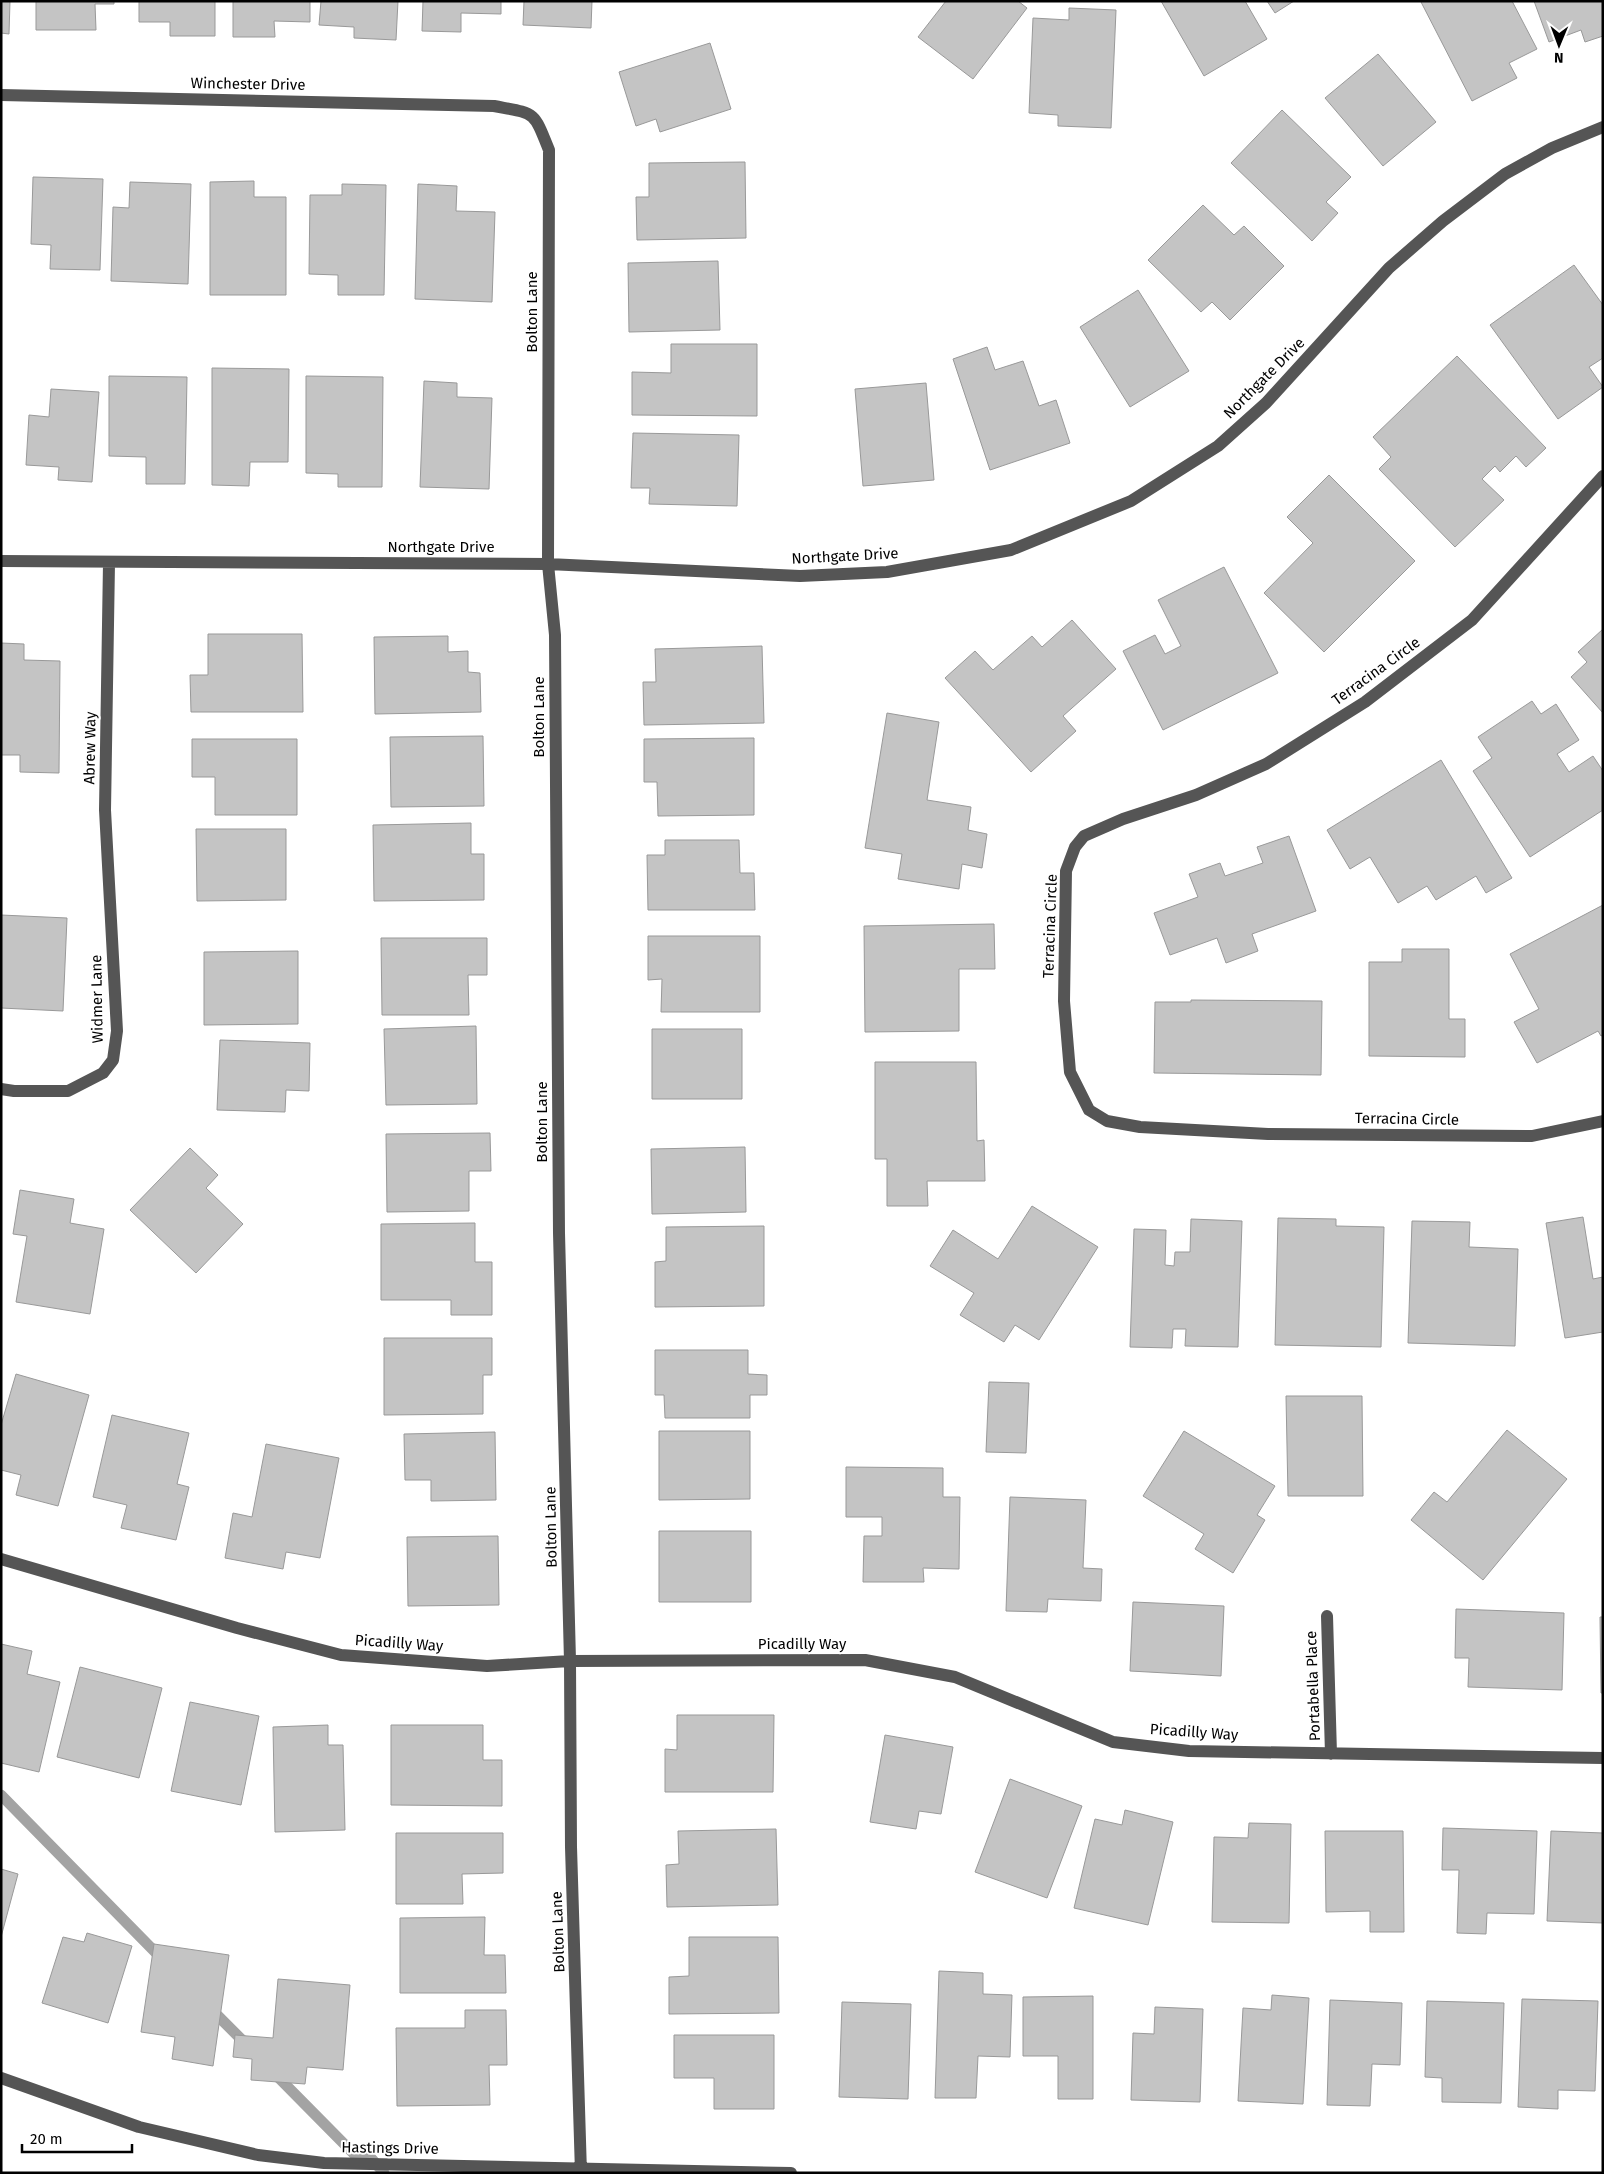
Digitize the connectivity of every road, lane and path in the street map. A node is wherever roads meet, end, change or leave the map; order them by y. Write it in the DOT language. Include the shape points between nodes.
graph roads {
  1 [pos="1,95"];
  2 [pos="494,106"];
  3 [pos="1603,127"];
  4 [pos="1603,476"];
  5 [pos="1,561"];
  6 [pos="109,563"];
  7 [pos="548,564"];
  8 [pos="111,934"];
  9 [pos="1,1089"];
  10 [pos="1603,1121"];
  11 [pos="1,1559"];
  12 [pos="1327,1616"];
  13 [pos="570,1661"];
  14 [pos="1331,1754"];
  15 [pos="1603,1758"];
  16 [pos="1,2078"];
  17 [pos="581,2171"];
  18 [pos="791,2173"];
  1 -- 2 [label="street, Winchester Drive"];
  2 -- 7 [label="street, Bolton Lane" via="526,112 537,119 549,150"];
  3 -- 7 [label="street, Northgate Drive" via="1552,148 1505,174 1443,221 1389,268 1266,403 1218,446 1131,501 1011,550 887,572 800,576"];
  4 -- 10 [label="street, Terracina Circle" via="1472,620 1365,702 1266,764 1196,795 1123,819 1084,836 1075,847 1066,871 1064,1001 1070,1072 1090,1110 1107,1121 1140,1127 1268,1134 1532,1136"];
  5 -- 6 [label="street, Northgate Drive"];
  6 -- 7 [label="street, Northgate Drive"];
  6 -- 8 [label="street, Abrew Way" via="105,810"];
  7 -- 13 [label="street, Bolton Lane" via="555,634 559,1233"];
  8 -- 9 [label="street, Widmer Lane" via="116,1031 113,1060 103,1073 68,1091"];
  11 -- 13 [label="street, Picadilly Way" via="341,1656 487,1666"];
  12 -- 14 [label="street, Portabella Place"];
  13 -- 14 [label="street, Picadilly Way" via="865,1660 955,1677 1114,1742 1189,1751"];
  13 -- 17 [label="street, Bolton Lane" via="571,1847"];
  14 -- 15 [label="street, Picadilly Way"];
  16 -- 17 [label="street, Hastings Drive" via="139,2127 258,2155 324,2162"];
  17 -- 18 [label="street, Hastings Drive"];
}
